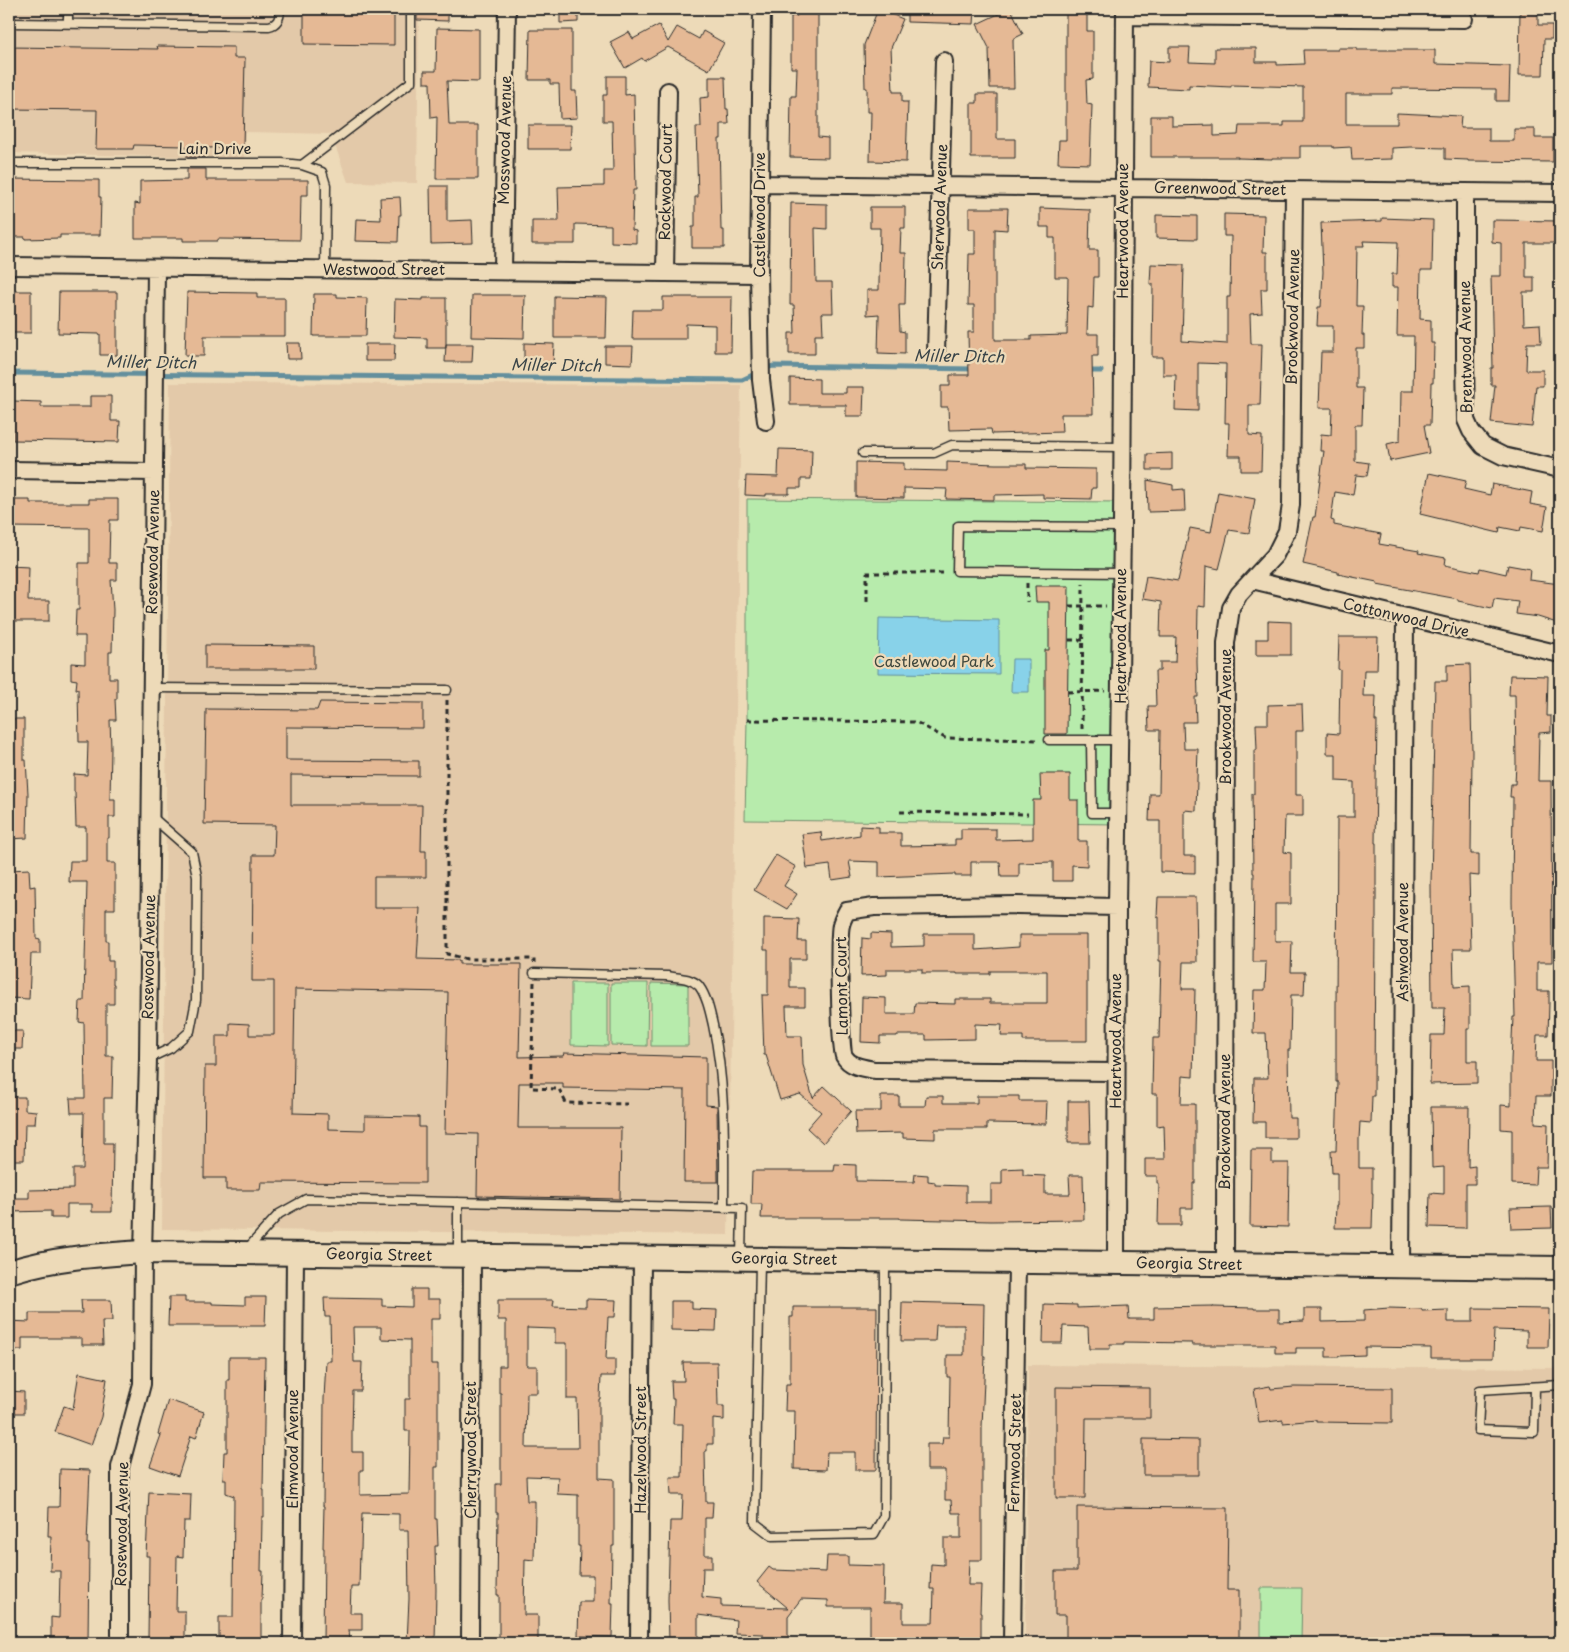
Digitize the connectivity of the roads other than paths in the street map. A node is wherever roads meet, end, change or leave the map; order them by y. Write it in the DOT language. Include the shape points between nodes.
graph roads {
  1 [pos="68,9"];
  2 [pos="280,9"];
  3 [pos="410,9"];
  4 [pos="507,9"];
  5 [pos="762,9"];
  6 [pos="1125,13"];
  7 [pos="1464,19"];
  8 [pos="9,23"];
  9 [pos="68,23"];
  10 [pos="944,60"];
  11 [pos="668,91"];
  12 [pos="9,163"];
  13 [pos="302,165"];
  14 [pos="760,184"];
  15 [pos="940,186"];
  16 [pos="1123,188"];
  17 [pos="1294,190"];
  18 [pos="1465,192"];
  19 [pos="1560,193"];
  20 [pos="9,266"];
  21 [pos="156,268"];
  22 [pos="325,270"];
  23 [pos="503,271"];
  24 [pos="665,273"];
  25 [pos="759,274"];
  26 [pos="936,352"];
  27 [pos="766,421"];
  28 [pos="1122,447"];
  29 [pos="863,453"];
  30 [pos="1560,469"];
  31 [pos="9,470"];
  32 [pos="154,472"];
  33 [pos="1122,527"];
  34 [pos="1122,573"];
  35 [pos="1252,580"];
  36 [pos="1405,618"];
  37 [pos="1560,654"];
  38 [pos="152,688"];
  39 [pos="447,690"];
  40 [pos="1048,740"];
  41 [pos="1091,740"];
  42 [pos="1120,740"];
  43 [pos="1119,813"];
  44 [pos="150,816"];
  45 [pos="1117,907"];
  46 [pos="534,973"];
  47 [pos="148,1058"];
  48 [pos="1116,1072"];
  49 [pos="458,1202"];
  50 [pos="724,1208"];
  51 [pos="143,1252"];
  52 [pos="243,1253"];
  53 [pos="295,1254"];
  54 [pos="465,1256"];
  55 [pos="642,1258"];
  56 [pos="750,1259"];
  57 [pos="885,1260"];
  58 [pos="1017,1262"];
  59 [pos="1116,1263"];
  60 [pos="1225,1264"];
  61 [pos="1401,1266"];
  62 [pos="1560,1268"];
  63 [pos="9,1272"];
  64 [pos="1560,1385"];
  65 [pos="1535,1387"];
  66 [pos="120,1643"];
  67 [pos="292,1643"];
  68 [pos="470,1643"];
  69 [pos="639,1643"];
  70 [pos="1012,1643"];
  1 -- 9 [label="lane"];
  2 -- 9 [label="lane" via="277,23 269,26"];
  3 -- 13 [label="lane" via="411,82"];
  4 -- 23 [label="street, Mosswood Avenue"];
  5 -- 14 [label="street, Castlewood Drive"];
  6 -- 7 [label="street"];
  6 -- 16 [label="street, Heartwood Avenue"];
  8 -- 9 [label="lane"];
  10 -- 15 [label="street, Sherwood Avenue"];
  11 -- 24 [label="street, Rockwood Court"];
  12 -- 13 [label="lane, Lain Drive"];
  13 -- 22 [label="lane, Lain Drive" via="322,172 326,185"];
  14 -- 15 [label="street, Greenwood Street"];
  14 -- 25 [label="street, Castlewood Drive"];
  15 -- 16 [label="street, Greenwood Street"];
  15 -- 26 [label="street, Sherwood Avenue"];
  16 -- 17 [label="street, Greenwood Street"];
  16 -- 28 [label="street, Heartwood Avenue"];
  17 -- 18 [label="street, Greenwood Street"];
  17 -- 35 [label="street, Brookwood Avenue" via="1290,505 1287,532 1275,555"];
  18 -- 19 [label="street, Greenwood Street"];
  18 -- 30 [label="street, Brentwood Avenue" via="1466,420 1483,446 1503,456"];
  20 -- 21 [label="street, Westwood Street"];
  21 -- 22 [label="street, Westwood Street"];
  21 -- 32 [label="street, Rosewood Avenue"];
  22 -- 23 [label="street, Westwood Street"];
  23 -- 24 [label="street, Westwood Street"];
  24 -- 25 [label="street, Westwood Street"];
  25 -- 27 [label="street, Castlewood Drive" via="760,359"];
  28 -- 29 [label="lane" via="952,444 934,453"];
  28 -- 33 [label="street, Heartwood Avenue"];
  31 -- 32 [label="street"];
  32 -- 38 [label="street, Rosewood Avenue"];
  33 -- 34 [label="street, Heartwood Avenue"];
  33 -- 34 [label="lane" via="958,526 957,571"];
  34 -- 42 [label="street, Heartwood Avenue"];
  35 -- 36 [label="street, Cottonwood Drive"];
  35 -- 60 [label="street, Brookwood Avenue" via="1231,608 1226,643"];
  36 -- 37 [label="street, Cottonwood Drive"];
  36 -- 61 [label="street, Ashwood Avenue"];
  38 -- 39 [label="lane"];
  38 -- 44 [label="street, Rosewood Avenue"];
  40 -- 41 [label="lane"];
  41 -- 42 [label="lane"];
  41 -- 43 [label="lane" via="1092,813"];
  42 -- 43 [label="street, Heartwood Avenue"];
  43 -- 45 [label="street, Heartwood Avenue"];
  44 -- 47 [label="street, Rosewood Avenue"];
  44 -- 47 [label="lane" via="192,852 197,876 196,1000 190,1031 171,1048"];
  45 -- 48 [label="street, Heartwood Avenue"];
  45 -- 48 [label="street, Lamont Court" via="874,907 847,911 841,924 840,953 844,1056 853,1066 875,1070"];
  46 -- 50 [label="lane" via="667,976 688,979 698,985 709,1009 716,1040 723,1100"];
  47 -- 51 [label="street, Rosewood Avenue"];
  48 -- 59 [label="street, Heartwood Avenue"];
  49 -- 50 [label="lane"];
  49 -- 52 [label="lane" via="306,1199 279,1214"];
  49 -- 54 [label="lane"];
  50 -- 56 [label="lane" via="742,1208"];
  51 -- 52 [label="main road, Georgia Street"];
  51 -- 63 [label="main road, Georgia Street" via="58,1261"];
  51 -- 66 [label="street, Rosewood Avenue" via="142,1384 120,1467"];
  52 -- 53 [label="main road, Georgia Street"];
  53 -- 54 [label="main road, Georgia Street"];
  53 -- 67 [label="street, Elmwood Avenue"];
  54 -- 55 [label="main road, Georgia Street"];
  54 -- 68 [label="street, Cherrywood Street"];
  55 -- 56 [label="main road, Georgia Street"];
  55 -- 69 [label="street, Hazelwood Street"];
  56 -- 57 [label="main road, Georgia Street"];
  56 -- 57 [label="lane" via="755,1523 772,1536 874,1534 884,1516"];
  57 -- 58 [label="main road, Georgia Street"];
  58 -- 59 [label="main road, Georgia Street"];
  58 -- 70 [label="street, Fernwood Street"];
  59 -- 60 [label="main road, Georgia Street"];
  60 -- 61 [label="main road, Georgia Street"];
  61 -- 62 [label="main road, Georgia Street"];
  64 -- 65 [label="lane"];
  65 -- 65 [label="lane" via="1480,1390 1478,1430 1534,1432"];
}
